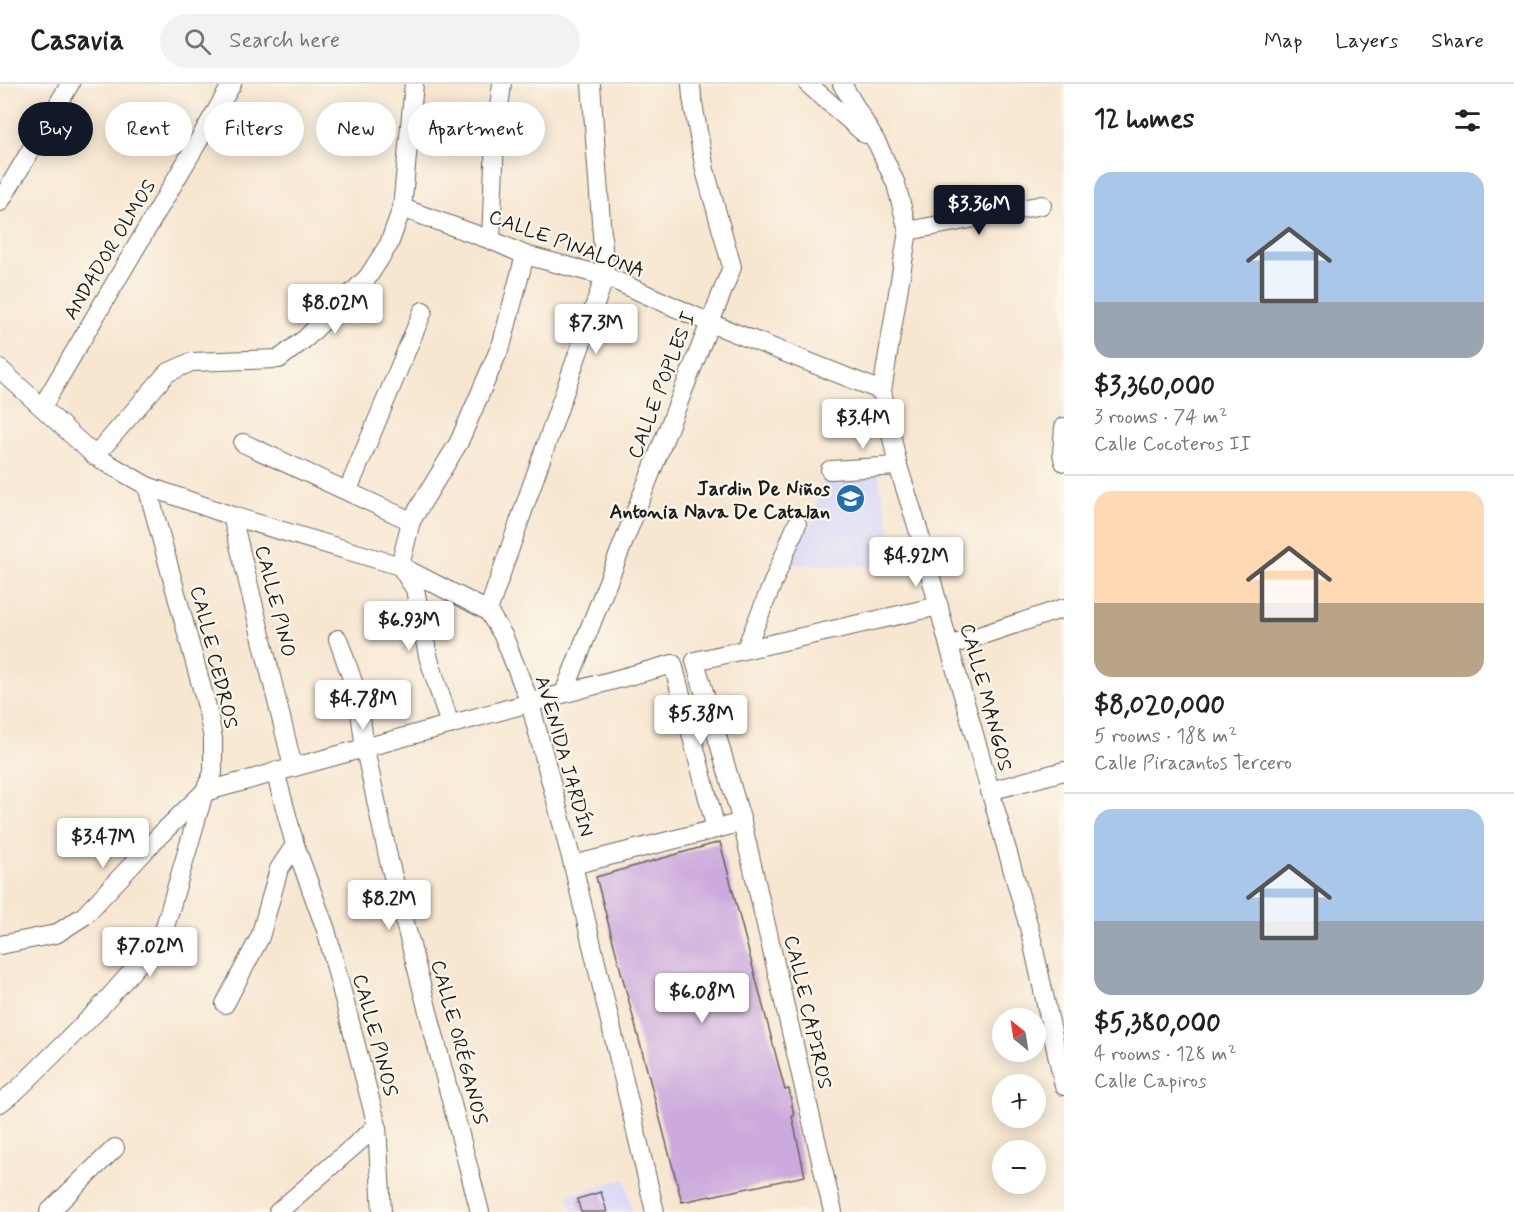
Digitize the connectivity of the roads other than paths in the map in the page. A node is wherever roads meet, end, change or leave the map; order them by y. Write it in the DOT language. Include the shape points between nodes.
graph roads {
  1 [pos="69,84"];
  2 [pos="232,84"];
  3 [pos="414,84"];
  4 [pos="502,84"];
  5 [pos="591,84"];
  6 [pos="691,84"];
  7 [pos="808,84"];
  8 [pos="842,84"];
  9 [pos="878,145"];
  10 [pos="0,202"];
  11 [pos="1042,206"];
  12 [pos="402,208"];
  13 [pos="908,231"];
  14 [pos="491,240"];
  15 [pos="525,255"];
  16 [pos="605,276"];
  17 [pos="423,311"];
  18 [pos="710,323"];
  19 [pos="0,369"];
  20 [pos="882,391"];
  21 [pos="42,407"];
  22 [pos="1064,427"];
  23 [pos="243,443"];
  24 [pos="95,456"];
  25 [pos="1064,462"];
  26 [pos="898,466"];
  27 [pos="830,470"];
  28 [pos="147,486"];
  29 [pos="348,490"];
  30 [pos="232,516"];
  31 [pos="411,521"];
  32 [pos="797,524"];
  33 [pos="400,566"];
  34 [pos="939,606"];
  35 [pos="1064,608"];
  36 [pos="488,611"];
  37 [pos="338,639"];
  38 [pos="949,646"];
  39 [pos="746,648"];
  40 [pos="564,693"];
  41 [pos="530,703"];
  42 [pos="450,725"];
  43 [pos="364,749"];
  44 [pos="293,767"];
  45 [pos="275,771"];
  46 [pos="1064,771"];
  47 [pos="990,791"];
  48 [pos="204,792"];
  49 [pos="742,822"];
  50 [pos="716,829"];
  51 [pos="296,845"];
  52 [pos="573,866"];
  53 [pos="0,945"];
  54 [pos="225,1004"];
  55 [pos="1064,1086"];
  56 [pos="0,1103"];
  57 [pos="377,1126"];
  58 [pos="115,1148"];
  59 [pos="50,1212"];
  60 [pos="278,1212"];
  61 [pos="382,1212"];
  62 [pos="480,1212"];
  63 [pos="655,1212"];
  64 [pos="833,1212"];
  1 -- 10 [label="street"];
  2 -- 21 [label="street, ANDADOR OLMOS"];
  3 -- 12 [label="street"];
  4 -- 14 [label="street" via="495,139"];
  5 -- 16 [label="street"];
  6 -- 18 [label="street, CALLE POPLES I" via="705,170 732,267"];
  7 -- 9 [label="street"];
  8 -- 9 [label="street, CALLE MANGOS"];
  9 -- 13 [label="street, CALLE MANGOS" via="896,184"];
  11 -- 13 [label="street"];
  12 -- 14 [label="street, CALLE PINALONA"];
  12 -- 24 [label="street" via="389,244 368,277 306,338 279,359 191,362 167,373"];
  13 -- 20 [label="street, CALLE MANGOS"];
  14 -- 15 [label="street, CALLE PINALONA"];
  15 -- 16 [label="street, CALLE PINALONA"];
  15 -- 31 [label="street" via="497,353 459,442"];
  16 -- 18 [label="street, CALLE PINALONA"];
  16 -- 36 [label="street"];
  17 -- 29 [label="street"];
  18 -- 20 [label="street, CALLE PINALONA"];
  18 -- 40 [label="street, CALLE POPLES I"];
  19 -- 21 [label="street"];
  20 -- 26 [label="street, CALLE MANGOS"];
  21 -- 24 [label="street"];
  22 -- 25 [label="street"];
  23 -- 29 [label="street"];
  24 -- 28 [label="street"];
  26 -- 27 [label="street"];
  26 -- 34 [label="street, CALLE MANGOS"];
  28 -- 30 [label="street"];
  28 -- 48 [label="street, CALLE CEDROS" via="213,739 213,773"];
  29 -- 31 [label="street"];
  30 -- 33 [label="street"];
  30 -- 44 [label="street, CALLE PINO"];
  31 -- 33 [label="street"];
  32 -- 39 [label="street"];
  33 -- 36 [label="street"];
  33 -- 42 [label="street" via="415,590 428,656"];
  34 -- 38 [label="street, CALLE MANGOS"];
  34 -- 39 [label="street"];
  35 -- 38 [label="street"];
  36 -- 41 [label="street, AVENIDA JARDÍN" via="504,637"];
  37 -- 43 [label="street, CALLE ORÉGANOS" via="358,696"];
  38 -- 47 [label="street, CALLE MANGOS"];
  39 -- 49 [label="street, CALLE CAPIROS" via="695,661"];
  40 -- 41 [label="street"];
  40 -- 50 [label="street" via="673,664"];
  41 -- 42 [label="street"];
  41 -- 52 [label="street, AVENIDA JARDÍN"];
  42 -- 43 [label="street"];
  43 -- 44 [label="street"];
  43 -- 62 [label="street, CALLE ORÉGANOS"];
  44 -- 45 [label="street"];
  45 -- 48 [label="street"];
  45 -- 51 [label="street, CALLE PINOS"];
  46 -- 47 [label="street"];
  47 -- 55 [label="street, CALLE MANGOS" via="1030,931"];
  48 -- 53 [label="street, CALLE CEDROS" via="84,916 56,934"];
  48 -- 56 [label="street" via="162,937 98,1010"];
  49 -- 50 [label="street"];
  49 -- 64 [label="street, CALLE CAPIROS"];
  50 -- 52 [label="street"];
  51 -- 54 [label="street" via="279,869 260,937"];
  51 -- 57 [label="street, CALLE PINOS" via="326,930"];
  52 -- 63 [label="street, AVENIDA JARDÍN"];
  57 -- 60 [label="street"];
  57 -- 61 [label="street, CALLE PINOS"];
  58 -- 59 [label="street"];
}
